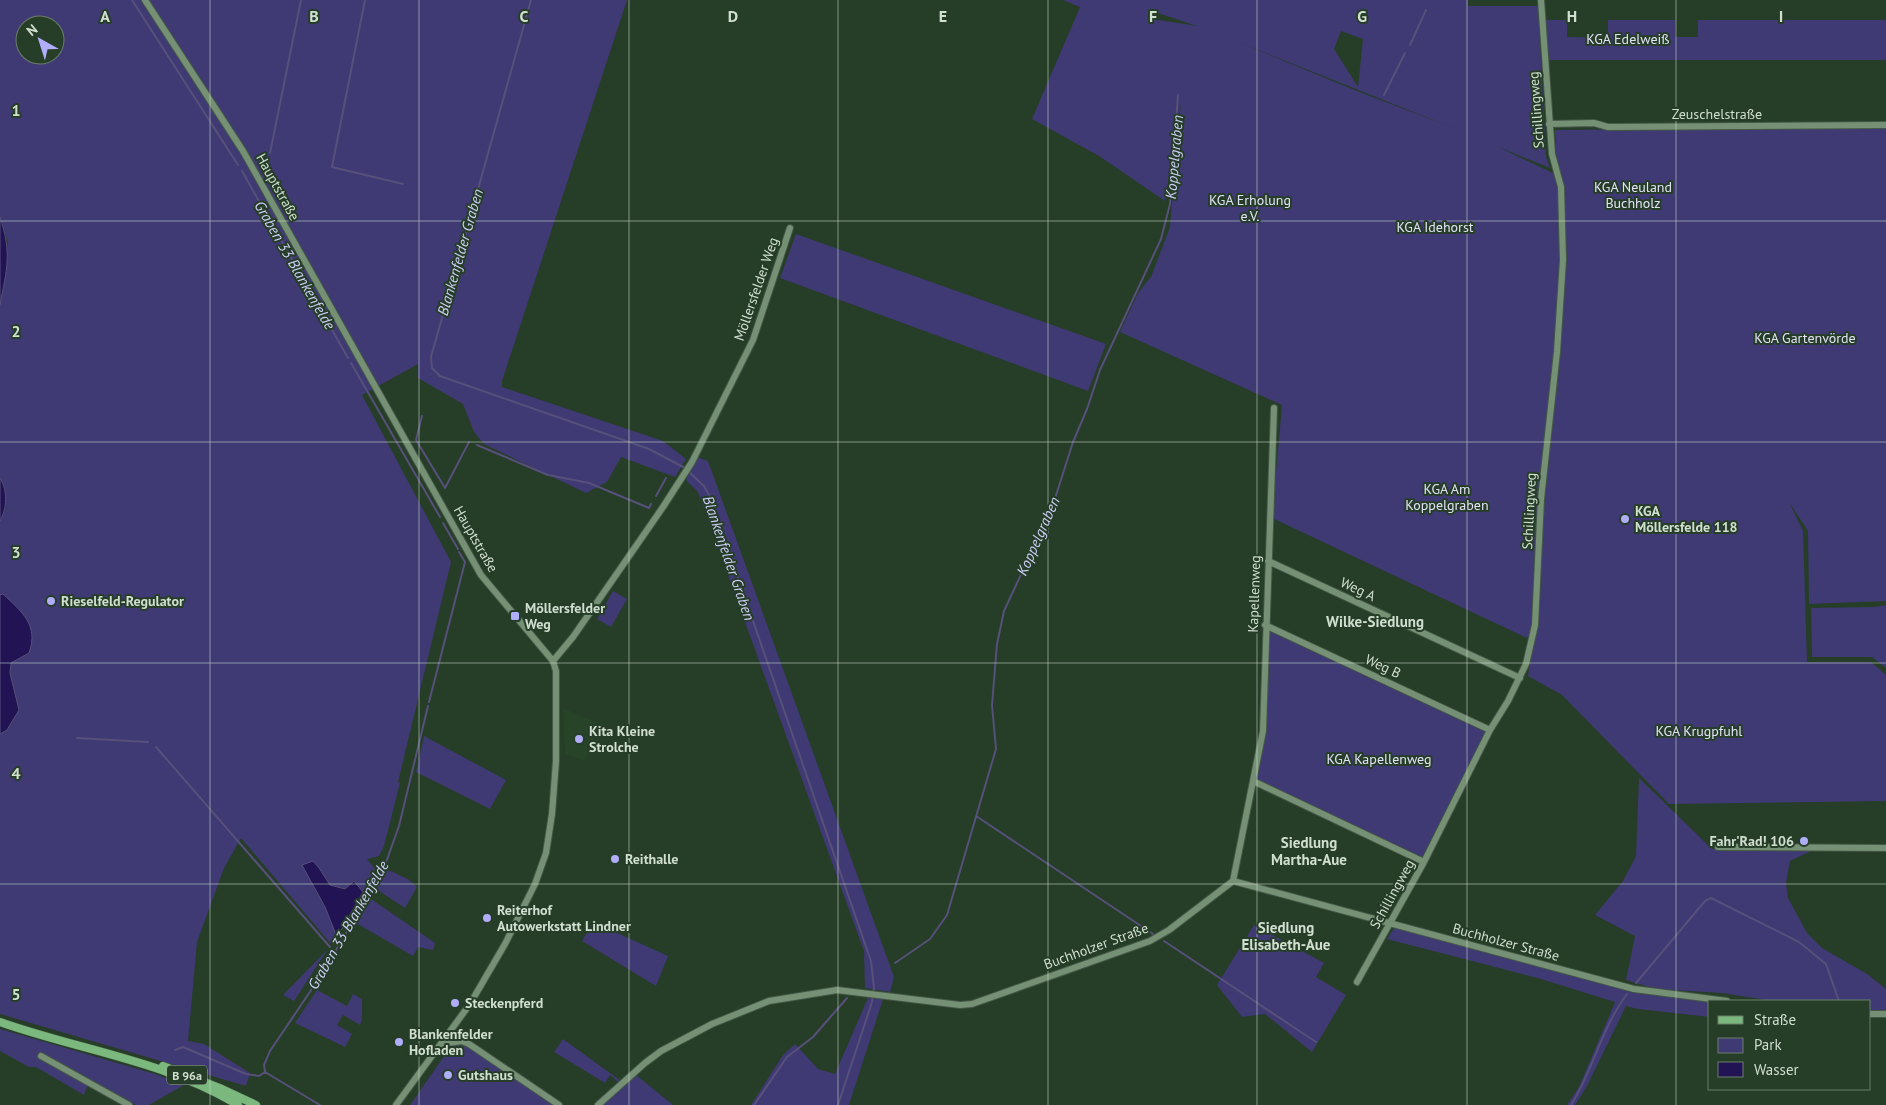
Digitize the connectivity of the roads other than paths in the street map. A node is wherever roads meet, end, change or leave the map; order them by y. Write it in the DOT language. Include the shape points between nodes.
graph roads {
  1 [pos="145,0"];
  2 [pos="1541,0"];
  3 [pos="1549,124"];
  4 [pos="1886,125"];
  5 [pos="790,228"];
  6 [pos="1274,408"];
  7 [pos="1268,561"];
  8 [pos="1265,625"];
  9 [pos="553,661"];
  10 [pos="1520,678"];
  11 [pos="1490,730"];
  12 [pos="1253,781"];
  13 [pos="1718,847"];
  14 [pos="1886,848"];
  15 [pos="1424,862"];
  16 [pos="1232,881"];
  17 [pos="1390,924"];
  18 [pos="1357,982"];
  19 [pos="1719,1000"];
  20 [pos="1871,1014"];
  21 [pos="1886,1014"];
  22 [pos="0,1022"];
  23 [pos="456,1026"];
  24 [pos="462,1042"];
  25 [pos="441,1044"];
  26 [pos="114,1055"];
  27 [pos="41,1056"];
  28 [pos="130,1105"];
  29 [pos="238,1105"];
  30 [pos="256,1105"];
  31 [pos="396,1105"];
  32 [pos="559,1105"];
  33 [pos="598,1105"];
  1 -- 9 [label="street, Hauptstraße" via="243,152 481,575"];
  2 -- 3 [label="street, Schillingweg"];
  3 -- 4 [label="street, Zeuschelstraße" via="1608,127"];
  3 -- 10 [label="street, Schillingweg" via="1560,187 1562,280 1541,499 1535,625"];
  5 -- 9 [label="street, Möllersfelder Weg" via="753,340 692,462 573,637"];
  6 -- 7 [label="street, Kapellenweg"];
  7 -- 8 [label="street, Kapellenweg"];
  7 -- 10 [label="street, Weg A"];
  8 -- 11 [label="street, Weg B"];
  8 -- 12 [label="street, Kapellenweg" via="1263,731"];
  9 -- 23 [label="street" via="556,673 556,761 546,853 523,909"];
  10 -- 11 [label="street, Schillingweg"];
  11 -- 15 [label="street, Schillingweg"];
  12 -- 15 [label="street"];
  12 -- 16 [label="street, Kapellenweg"];
  13 -- 14 [label="street"];
  15 -- 17 [label="street, Schillingweg"];
  16 -- 17 [label="street, Buchholzer Straße"];
  16 -- 33 [label="street, Buchholzer Straße" via="1150,941 972,1004 837,990 769,1001 712,1024 651,1058"];
  17 -- 18 [label="street, Schillingweg"];
  17 -- 19 [label="street, Buchholzer Straße" via="1634,989"];
  20 -- 21 [label="street"];
  22 -- 26 [label="main road, B 96a"];
  23 -- 24 [label="street"];
  23 -- 25 [label="street"];
  24 -- 25 [label="street"];
  24 -- 32 [label="street" via="476,1048"];
  25 -- 31 [label="street"];
  26 -- 29 [label="main road, B 96a" via="176,1077"];
  26 -- 30 [label="main road, B 96a" via="167,1068"];
  27 -- 28 [label="street"];
}
